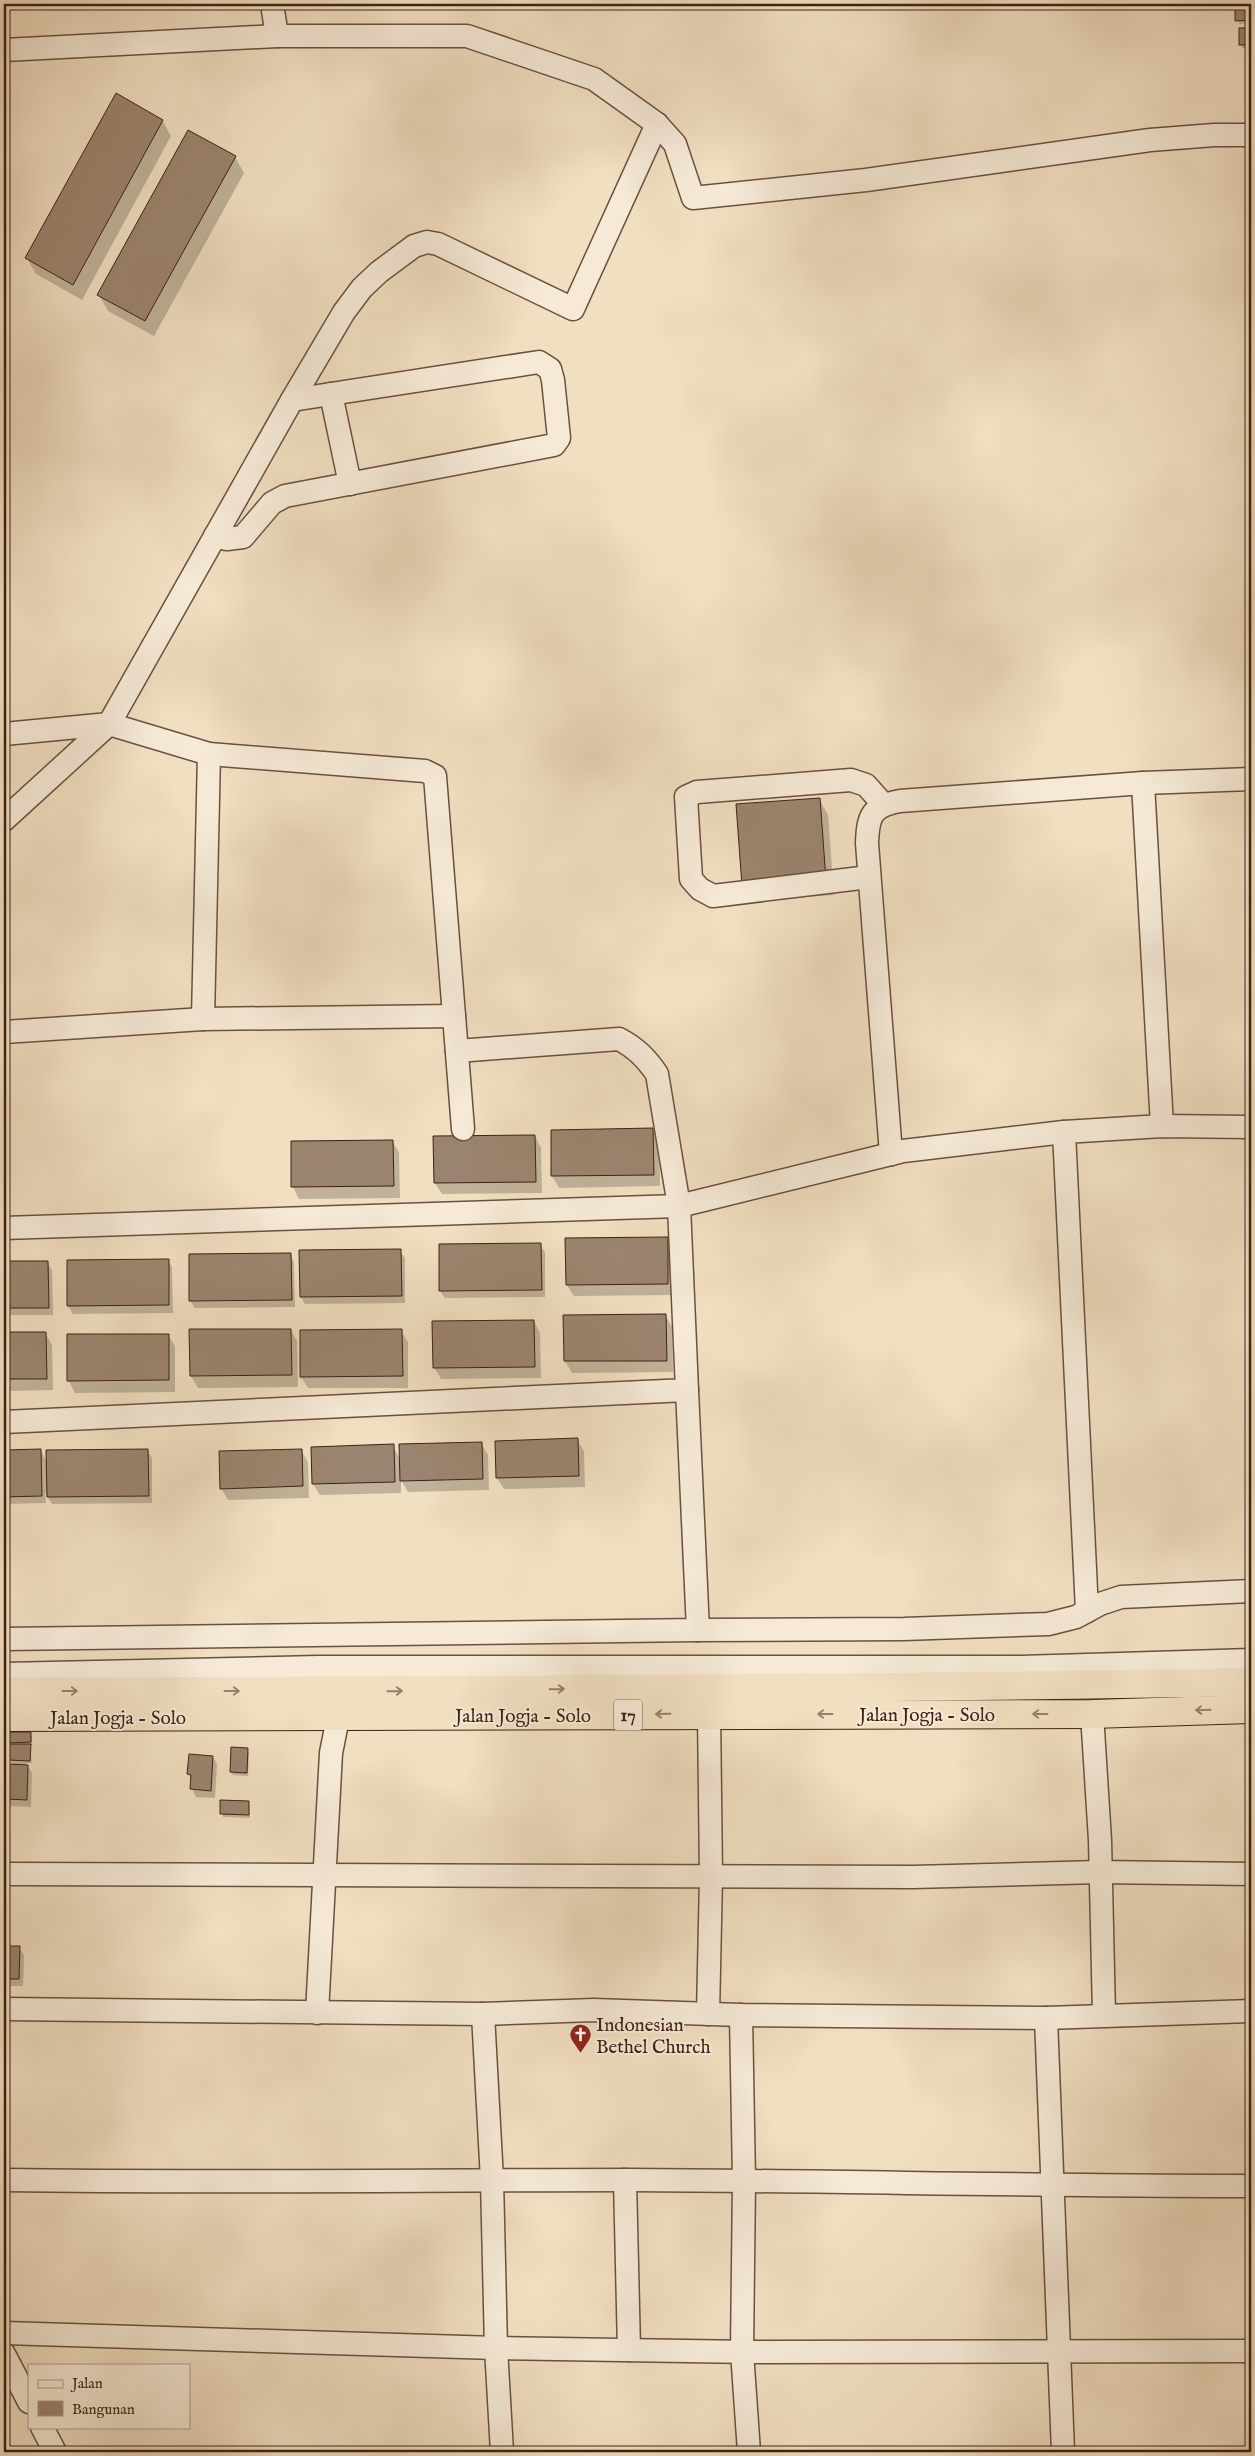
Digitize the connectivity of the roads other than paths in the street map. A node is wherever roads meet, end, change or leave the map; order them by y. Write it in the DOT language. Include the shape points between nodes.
graph roads {
  1 [pos="272,4"];
  2 [pos="277,36"];
  3 [pos="4,50"];
  4 [pos="657,124"];
  5 [pos="1251,135"];
  6 [pos="331,394"];
  7 [pos="292,400"];
  8 [pos="350,484"];
  9 [pos="215,536"];
  10 [pos="110,724"];
  11 [pos="4,734"];
  12 [pos="209,754"];
  13 [pos="1251,779"];
  14 [pos="1143,783"];
  15 [pos="883,804"];
  16 [pos="4,820"];
  17 [pos="869,877"];
  18 [pos="454,1016"];
  19 [pos="203,1019"];
  20 [pos="4,1032"];
  21 [pos="457,1051"];
  22 [pos="1162,1126"];
  23 [pos="1251,1127"];
  24 [pos="463,1129"];
  25 [pos="1064,1132"];
  26 [pos="891,1154"];
  27 [pos="679,1206"];
  28 [pos="4,1228"];
  29 [pos="687,1390"];
  30 [pos="4,1422"];
  31 [pos="1251,1591"];
  32 [pos="1087,1611"];
  33 [pos="698,1630"];
  34 [pos="4,1639"];
  35 [pos="1251,1660"];
  36 [pos="4,1674"];
  37 [pos="1083,1675"];
  38 [pos="1251,1682"];
  39 [pos="4,1691"];
  40 [pos="1251,1709"];
  41 [pos="710,1713"];
  42 [pos="1092,1714"];
  43 [pos="4,1717"];
  44 [pos="338,1718"];
  45 [pos="1099,1872"];
  46 [pos="4,1874"];
  47 [pos="1251,1874"];
  48 [pos="325,1875"];
  49 [pos="711,1877"];
  50 [pos="4,2009"];
  51 [pos="1251,2011"];
  52 [pos="317,2013"];
  53 [pos="483,2014"];
  54 [pos="708,2014"];
  55 [pos="740,2015"];
  56 [pos="1104,2015"];
  57 [pos="1046,2018"];
  58 [pos="4,2180"];
  59 [pos="492,2180"];
  60 [pos="625,2180"];
  61 [pos="744,2181"];
  62 [pos="1053,2186"];
  63 [pos="1251,2186"];
  64 [pos="4,2333"];
  65 [pos="496,2348"];
  66 [pos="629,2350"];
  67 [pos="1057,2351"];
  68 [pos="1251,2351"];
  69 [pos="742,2352"];
  70 [pos="4,2354"];
  71 [pos="28,2400"];
  72 [pos="43,2428"];
  73 [pos="55,2452"];
  74 [pos="502,2452"];
  75 [pos="749,2452"];
  76 [pos="1063,2452"];
  1 -- 2 [label="street"];
  2 -- 3 [label="street"];
  2 -- 4 [label="street" via="467,36 594,79"];
  4 -- 5 [label="street" via="675,144 693,198 866,180 1150,140"];
  4 -- 7 [label="street" via="573,309 438,244 427,242 414,246 362,288 344,312"];
  6 -- 7 [label="street"];
  6 -- 8 [label="street"];
  6 -- 8 [label="street" via="540,362 550,369 553,380 559,438 554,445"];
  7 -- 9 [label="street"];
  8 -- 9 [label="street" via="285,496 272,503 243,537 227,539"];
  9 -- 10 [label="street"];
  10 -- 11 [label="street"];
  10 -- 12 [label="street"];
  10 -- 16 [label="street"];
  12 -- 18 [label="street" via="425,771 435,776"];
  12 -- 19 [label="street"];
  13 -- 14 [label="street"];
  14 -- 15 [label="street"];
  14 -- 22 [label="street"];
  15 -- 17 [label="street" via="871,815 868,824"];
  15 -- 17 [label="street" via="866,785 851,780 696,792 686,797 691,879 713,896"];
  17 -- 26 [label="street"];
  18 -- 19 [label="street"];
  18 -- 21 [label="street"];
  19 -- 20 [label="street"];
  21 -- 24 [label="street"];
  21 -- 27 [label="street" via="619,1039 634,1047 657,1074"];
  22 -- 23 [label="street"];
  22 -- 25 [label="street"];
  25 -- 26 [label="street"];
  25 -- 32 [label="street"];
  26 -- 27 [label="street"];
  27 -- 28 [label="street"];
  27 -- 29 [label="street"];
  29 -- 30 [label="street"];
  29 -- 33 [label="street"];
  31 -- 32 [label="street" via="1121,1597"];
  32 -- 33 [label="street" via="1076,1618 1048,1624 904,1629"];
  33 -- 34 [label="street"];
  35 -- 37 [label="street"];
  36 -- 37 [label="street" via="318,1667"];
  37 -- 38 [label="highway, Jalan Jogja - Solo / 17"];
  39 -- 37 [label="highway, Jalan Jogja - Solo / 17, one-way" via="356,1691"];
  40 -- 42 [label="highway, Jalan Jogja - Solo / 17, one-way"];
  42 -- 41 [label="highway, Jalan Jogja - Solo / 17, one-way"];
  41 -- 44 [label="highway, Jalan Jogja - Solo / 17, one-way"];
  41 -- 49 [label="street"];
  42 -- 45 [label="street"];
  43 -- 44 [label="highway, Jalan Jogja - Solo / 17"];
  44 -- 48 [label="street" via="331,1752"];
  45 -- 47 [label="street"];
  45 -- 49 [label="street" via="913,1877"];
  45 -- 56 [label="street"];
  46 -- 48 [label="street"];
  48 -- 49 [label="street"];
  48 -- 52 [label="street"];
  49 -- 54 [label="street"];
  50 -- 52 [label="street"];
  51 -- 56 [label="street"];
  52 -- 53 [label="street"];
  53 -- 54 [label="street" via="594,2010"];
  53 -- 59 [label="street"];
  54 -- 55 [label="street"];
  55 -- 57 [label="street"];
  55 -- 61 [label="street"];
  56 -- 57 [label="street"];
  57 -- 62 [label="street"];
  58 -- 59 [label="street" via="201,2183"];
  59 -- 60 [label="street"];
  59 -- 65 [label="street"];
  60 -- 61 [label="street"];
  60 -- 66 [label="street"];
  61 -- 62 [label="street"];
  61 -- 69 [label="street"];
  62 -- 63 [label="street"];
  62 -- 67 [label="street"];
  64 -- 65 [label="street"];
  65 -- 66 [label="street"];
  65 -- 74 [label="street"];
  66 -- 69 [label="street"];
  67 -- 68 [label="street"];
  67 -- 69 [label="street"];
  67 -- 76 [label="street"];
  69 -- 75 [label="street"];
  70 -- 71 [label="street"];
  72 -- 73 [label="street"];
}
